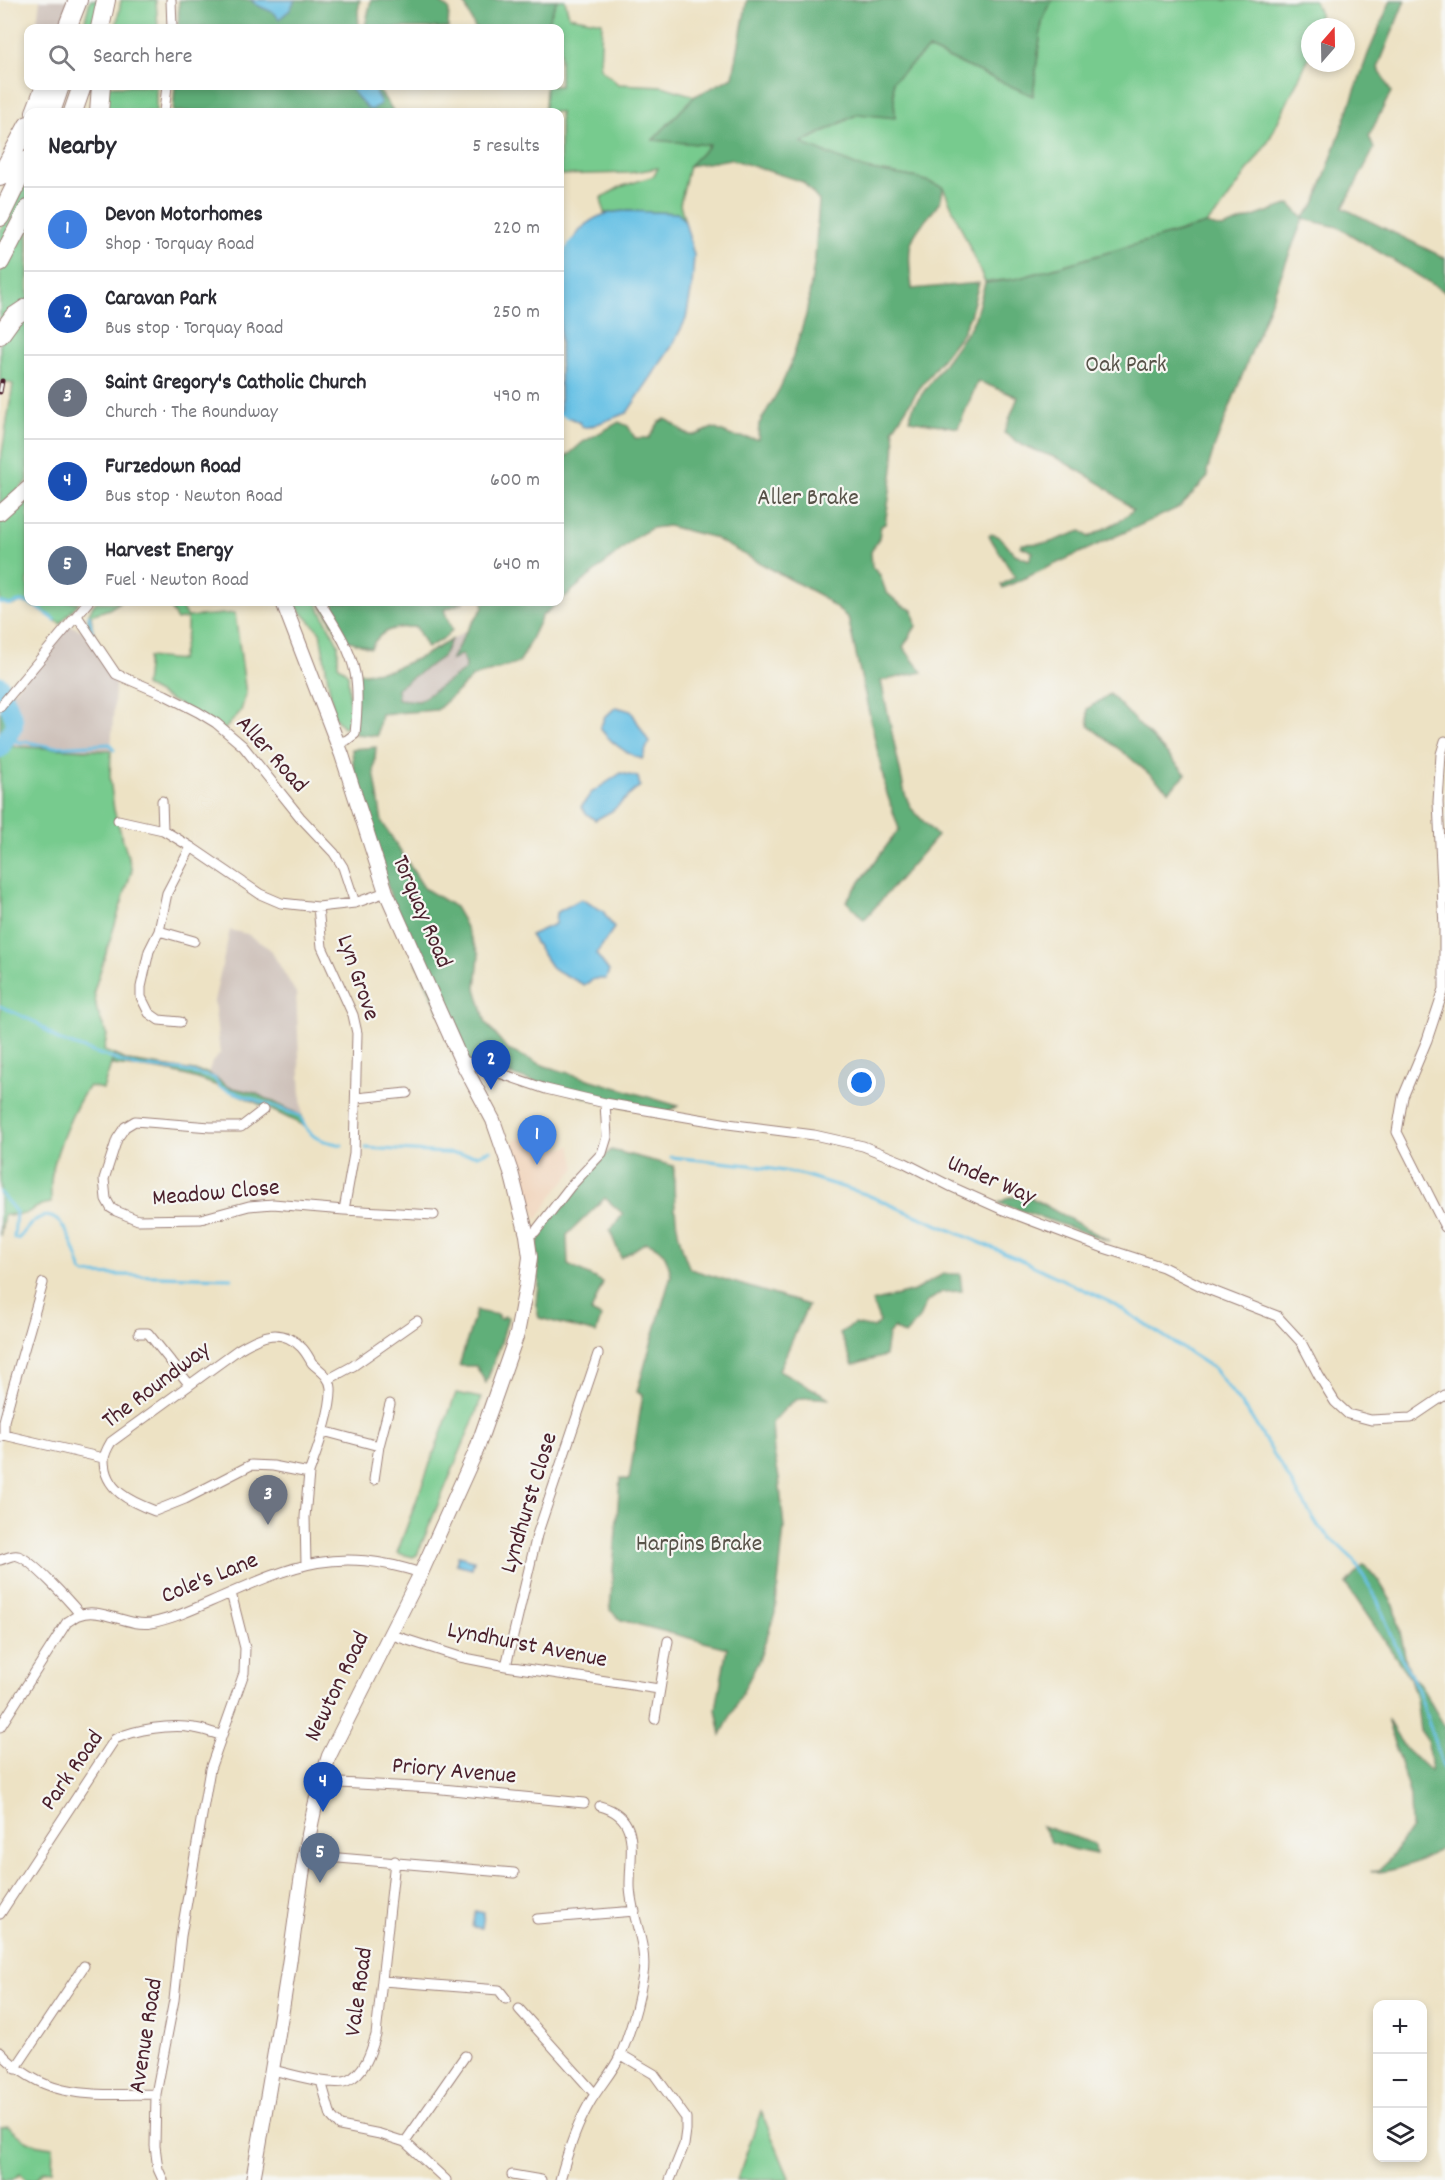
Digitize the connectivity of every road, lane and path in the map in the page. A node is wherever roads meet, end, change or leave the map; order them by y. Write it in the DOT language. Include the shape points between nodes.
graph roads {
  1 [pos="78,0"];
  2 [pos="86,0"];
  3 [pos="106,0"];
  4 [pos="116,0"];
  5 [pos="171,0"];
  6 [pos="69,24"];
  7 [pos="80,24"];
  8 [pos="101,24"];
  9 [pos="112,24"];
  10 [pos="172,24"];
  11 [pos="43,90"];
  12 [pos="59,90"];
  13 [pos="81,90"];
  14 [pos="101,90"];
  15 [pos="167,90"];
  16 [pos="37,108"];
  17 [pos="52,108"];
  18 [pos="74,108"];
  19 [pos="99,108"];
  20 [pos="164,108"];
  21 [pos="24,132"];
  22 [pos="24,168"];
  23 [pos="0,177"];
  24 [pos="0,217"];
  25 [pos="24,217"];
  26 [pos="0,262"];
  27 [pos="24,310"];
  28 [pos="0,335"];
  29 [pos="24,492"];
  30 [pos="1,512"];
  31 [pos="85,606"];
  32 [pos="286,606"];
  33 [pos="322,606"];
  34 [pos="76,616"];
  35 [pos="0,706"];
  36 [pos="1445,741"];
  37 [pos="337,743"];
  38 [pos="162,801"];
  39 [pos="118,820"];
  40 [pos="163,830"];
  41 [pos="191,847"];
  42 [pos="386,892"];
  43 [pos="355,903"];
  44 [pos="318,907"];
  45 [pos="159,932"];
  46 [pos="194,941"];
  47 [pos="180,1022"];
  48 [pos="461,1060"];
  49 [pos="407,1093"];
  50 [pos="356,1098"];
  51 [pos="604,1103"];
  52 [pos="263,1110"];
  53 [pos="344,1210"];
  54 [pos="434,1215"];
  55 [pos="1445,1227"];
  56 [pos="527,1235"];
  57 [pos="43,1283"];
  58 [pos="417,1321"];
  59 [pos="139,1333"];
  60 [pos="598,1354"];
  61 [pos="329,1379"];
  62 [pos="189,1384"];
  63 [pos="1445,1395"];
  64 [pos="390,1404"];
  65 [pos="323,1431"];
  66 [pos="2,1436"];
  67 [pos="379,1446"];
  68 [pos="103,1458"];
  69 [pos="309,1473"];
  70 [pos="374,1480"];
  71 [pos="0,1560"];
  72 [pos="306,1564"];
  73 [pos="421,1573"];
  74 [pos="231,1593"];
  75 [pos="80,1614"];
  76 [pos="389,1634"];
  77 [pos="668,1641"];
  78 [pos="506,1666"];
  79 [pos="659,1689"];
  80 [pos="655,1719"];
  81 [pos="0,1727"];
  82 [pos="221,1735"];
  83 [pos="321,1782"];
  84 [pos="584,1803"];
  85 [pos="600,1806"];
  86 [pos="304,1855"];
  87 [pos="395,1861"];
  88 [pos="514,1873"];
  89 [pos="635,1911"];
  90 [pos="0,1914"];
  91 [pos="537,1919"];
  92 [pos="84,1966"];
  93 [pos="383,1981"];
  94 [pos="506,1999"];
  95 [pos="519,2009"];
  96 [pos="0,2052"];
  97 [pos="620,2054"];
  98 [pos="465,2056"];
  99 [pos="15,2069"];
  100 [pos="273,2070"];
  101 [pos="321,2081"];
  102 [pos="156,2094"];
  103 [pos="595,2094"];
  104 [pos="405,2142"];
  105 [pos="512,2175"];
  106 [pos="163,2180"];
  107 [pos="253,2180"];
  108 [pos="446,2180"];
  109 [pos="541,2180"];
  110 [pos="560,2180"];
  111 [pos="670,2180"];
  1 -- 6 [label="highway"];
  2 -- 7 [label="highway"];
  3 -- 8 [label="highway"];
  4 -- 9 [label="highway"];
  5 -- 10 [label="street"];
  11 -- 16 [label="highway"];
  12 -- 17 [label="highway"];
  13 -- 18 [label="highway"];
  14 -- 19 [label="highway"];
  15 -- 20 [label="street"];
  21 -- 23 [label="highway"];
  22 -- 24 [label="highway"];
  25 -- 26 [label="highway"];
  27 -- 28 [label="highway"];
  29 -- 30 [label="street"];
  31 -- 34 [label="street"];
  32 -- 37 [label="street, Torquay Road"];
  33 -- 37 [label="street" via="356,674 355,734"];
  34 -- 35 [label="street"];
  34 -- 43 [label="street, Aller Road" via="116,674 198,712 243,746 334,853"];
  36 -- 55 [label="street" via="1438,802 1444,989 1403,1097 1397,1132"];
  37 -- 42 [label="street, Torquay Road"];
  38 -- 40 [label="street"];
  39 -- 40 [label="street"];
  40 -- 41 [label="street"];
  41 -- 44 [label="street" via="260,894 281,903"];
  41 -- 45 [label="street" via="167,892"];
  42 -- 43 [label="street"];
  42 -- 48 [label="street, Torquay Road"];
  43 -- 44 [label="street"];
  44 -- 50 [label="street, Lyn Grove" via="322,947 353,1015 357,1033"];
  45 -- 46 [label="street"];
  45 -- 47 [label="street" via="149,951 141,997 149,1013 159,1020"];
  48 -- 51 [label="street, Under Way" via="546,1089"];
  48 -- 56 [label="street, Torquay Road" via="493,1120 512,1172"];
  49 -- 50 [label="street"];
  50 -- 53 [label="street, Lyn Grove" via="354,1154"];
  51 -- 56 [label="street" via="607,1137 602,1153 536,1232"];
  51 -- 63 [label="street, Under Way" via="863,1146 1001,1209 1164,1267 1277,1316 1301,1342 1335,1402 1348,1414 1371,1420 1411,1418"];
  52 -- 53 [label="street, Meadow Close" via="241,1127 135,1121 125,1127 104,1179 111,1208 138,1220 201,1219 273,1204"];
  53 -- 54 [label="street"];
  56 -- 73 [label="street, Newton Road" via="530,1257 517,1334 476,1451"];
  57 -- 66 [label="street"];
  58 -- 61 [label="street"];
  59 -- 62 [label="street" via="148,1333"];
  60 -- 78 [label="street, Lyndhurst Close" via="537,1534"];
  61 -- 62 [label="street, The Roundway" via="301,1347 287,1338 267,1335 258,1337"];
  61 -- 65 [label="street" via="331,1390"];
  62 -- 68 [label="street, The Roundway" via="111,1442"];
  64 -- 67 [label="street"];
  65 -- 67 [label="street"];
  65 -- 69 [label="street"];
  66 -- 68 [label="street"];
  67 -- 70 [label="street"];
  68 -- 69 [label="street, The Roundway" via="113,1487 126,1498 155,1510 251,1465"];
  69 -- 72 [label="street"];
  71 -- 75 [label="street" via="15,1555 34,1566"];
  72 -- 73 [label="street, Cole's Lane" via="351,1559"];
  72 -- 74 [label="street, Cole's Lane"];
  73 -- 76 [label="street, Newton Road"];
  74 -- 75 [label="street, Cole's Lane" via="171,1619 146,1624"];
  74 -- 82 [label="street, Avenue Road" via="245,1648 244,1673"];
  75 -- 81 [label="street" via="67,1622"];
  76 -- 78 [label="street, Lyndhurst Avenue" via="460,1657"];
  76 -- 83 [label="street, Newton Road" via="329,1756"];
  77 -- 79 [label="street"];
  78 -- 79 [label="street, Lyndhurst Avenue"];
  79 -- 80 [label="street"];
  82 -- 90 [label="street, Park Road" via="193,1727 159,1728 116,1739"];
  82 -- 102 [label="street, Avenue Road" via="210,1769"];
  83 -- 84 [label="street, Priory Avenue"];
  83 -- 86 [label="street, Newton Road"];
  85 -- 89 [label="street" via="620,1815 631,1834 630,1889"];
  86 -- 87 [label="street"];
  86 -- 100 [label="street, Newton Road"];
  87 -- 88 [label="street"];
  87 -- 93 [label="street, Vale Road"];
  89 -- 91 [label="street"];
  89 -- 97 [label="street" via="643,1974"];
  92 -- 99 [label="street"];
  93 -- 94 [label="street" via="499,1990"];
  93 -- 101 [label="street, Vale Road" via="376,2035 362,2068 346,2081"];
  95 -- 103 [label="street"];
  96 -- 99 [label="street"];
  97 -- 103 [label="street"];
  97 -- 111 [label="street" via="654,2074 686,2118 684,2145"];
  98 -- 104 [label="street"];
  99 -- 102 [label="street" via="62,2092"];
  100 -- 101 [label="street, Vale Road"];
  100 -- 107 [label="street, Newton Road"];
  101 -- 104 [label="street" via="331,2116 340,2126"];
  102 -- 106 [label="street, Avenue Road" via="154,2146"];
  103 -- 110 [label="street" via="577,2130"];
  104 -- 108 [label="street"];
  105 -- 109 [label="street"];
}
